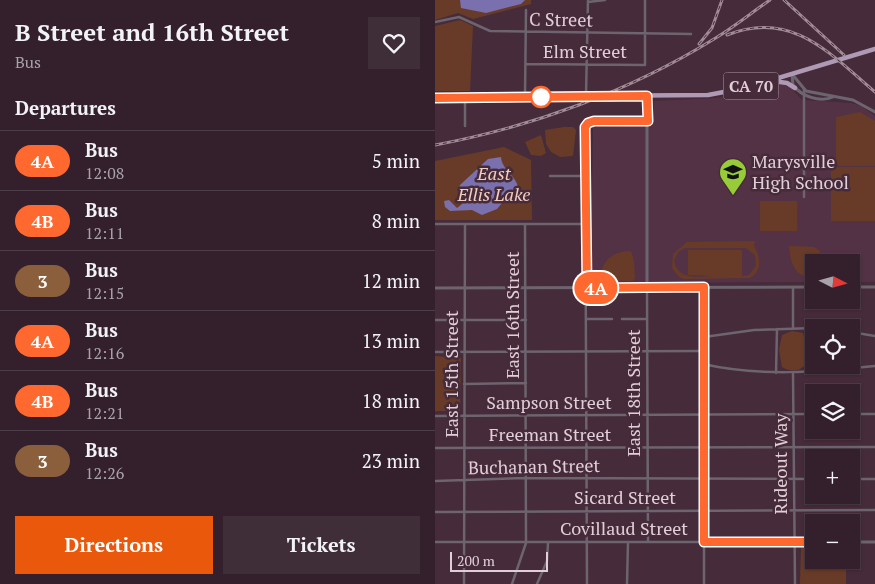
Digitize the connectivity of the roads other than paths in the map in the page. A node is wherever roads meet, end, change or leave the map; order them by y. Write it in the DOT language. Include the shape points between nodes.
graph roads {
  1 [pos="605,0"];
  2 [pos="645,0"];
  3 [pos="588,1"];
  4 [pos="526,10"];
  5 [pos="435,22"];
  6 [pos="526,32"];
  7 [pos="587,33"];
  8 [pos="645,33"];
  9 [pos="691,34"];
  10 [pos="875,49"];
  11 [pos="526,64"];
  12 [pos="587,65"];
  13 [pos="792,74"];
  14 [pos="769,81"];
  15 [pos="795,88"];
  16 [pos="804,89"];
  17 [pos="804,95"];
  18 [pos="586,96"];
  19 [pos="647,96"];
  20 [pos="465,97"];
  21 [pos="525,97"];
  22 [pos="833,97"];
  23 [pos="435,98"];
  24 [pos="875,112"];
  25 [pos="648,121"];
  26 [pos="465,126"];
  27 [pos="550,176"];
  28 [pos="586,176"];
  29 [pos="804,196"];
  30 [pos="435,224"];
  31 [pos="465,224"];
  32 [pos="525,224"];
  33 [pos="586,224"];
  34 [pos="647,287"];
  35 [pos="704,287"];
  36 [pos="793,287"];
  37 [pos="805,287"];
  38 [pos="860,287"];
  39 [pos="435,288"];
  40 [pos="465,288"];
  41 [pos="525,288"];
  42 [pos="587,288"];
  43 [pos="875,288"];
  44 [pos="587,319"];
  45 [pos="612,319"];
  46 [pos="622,319"];
  47 [pos="647,319"];
  48 [pos="435,320"];
  49 [pos="465,320"];
  50 [pos="526,320"];
  51 [pos="777,328"];
  52 [pos="793,328"];
  53 [pos="805,328"];
  54 [pos="860,334"];
  55 [pos="875,336"];
  56 [pos="704,338"];
  57 [pos="587,351"];
  58 [pos="647,351"];
  59 [pos="704,351"];
  60 [pos="435,352"];
  61 [pos="465,352"];
  62 [pos="526,352"];
  63 [pos="703,364"];
  64 [pos="875,366"];
  65 [pos="860,368"];
  66 [pos="776,373"];
  67 [pos="805,373"];
  68 [pos="793,374"];
  69 [pos="526,383"];
  70 [pos="464,384"];
  71 [pos="793,414"];
  72 [pos="805,414"];
  73 [pos="860,414"];
  74 [pos="875,414"];
  75 [pos="526,415"];
  76 [pos="587,415"];
  77 [pos="648,415"];
  78 [pos="704,415"];
  79 [pos="435,416"];
  80 [pos="465,416"];
  81 [pos="704,446"];
  82 [pos="793,446"];
  83 [pos="526,447"];
  84 [pos="587,447"];
  85 [pos="648,447"];
  86 [pos="875,447"];
  87 [pos="435,448"];
  88 [pos="465,448"];
  89 [pos="526,478"];
  90 [pos="704,478"];
  91 [pos="793,478"];
  92 [pos="805,478"];
  93 [pos="587,479"];
  94 [pos="648,479"];
  95 [pos="860,479"];
  96 [pos="875,479"];
  97 [pos="435,481"];
  98 [pos="465,481"];
  99 [pos="587,510"];
  100 [pos="648,510"];
  101 [pos="704,510"];
  102 [pos="793,510"];
  103 [pos="875,510"];
  104 [pos="526,511"];
  105 [pos="435,512"];
  106 [pos="465,512"];
  107 [pos="435,542"];
  108 [pos="465,542"];
  109 [pos="587,542"];
  110 [pos="628,542"];
  111 [pos="648,542"];
  112 [pos="704,542"];
  113 [pos="794,542"];
  114 [pos="805,542"];
  115 [pos="860,542"];
  116 [pos="875,542"];
  117 [pos="527,543"];
  118 [pos="548,543"];
  119 [pos="465,584"];
  120 [pos="512,584"];
  121 [pos="537,584"];
  122 [pos="587,584"];
  123 [pos="627,584"];
  124 [pos="704,584"];
  125 [pos="795,584"];
  1 -- 3 [label="street"];
  2 -- 8 [label="street"];
  3 -- 7 [label="street"];
  4 -- 6 [label="street"];
  5 -- 6 [label="street, C Street" via="459,17 490,31"];
  6 -- 7 [label="street, C Street"];
  6 -- 11 [label="street"];
  7 -- 8 [label="street, C Street"];
  7 -- 12 [label="street"];
  8 -- 9 [label="street, C Street"];
  8 -- 12 [label="street, Elm Street" via="645,65"];
  10 -- 13 [label="highway, CA 70"];
  11 -- 12 [label="street, Elm Street"];
  11 -- 21 [label="street"];
  12 -- 18 [label="street"];
  13 -- 14 [label="highway, CA 70"];
  13 -- 15 [label="street"];
  13 -- 16 [label="street"];
  14 -- 15 [label="highway" via="787,83"];
  14 -- 19 [label="highway, CA 70" via="709,95"];
  15 -- 17 [label="street"];
  16 -- 17 [label="street"];
  16 -- 22 [label="street"];
  17 -- 22 [label="street"];
  17 -- 29 [label="street"];
  18 -- 19 [label="highway, CA 70"];
  18 -- 21 [label="highway, CA 70"];
  19 -- 25 [label="street, East 18th Street"];
  20 -- 21 [label="highway, CA 70"];
  20 -- 23 [label="highway, CA 70"];
  20 -- 26 [label="street"];
  22 -- 24 [label="street" via="859,102"];
  25 -- 28 [label="street" via="588,123 585,129"];
  25 -- 34 [label="street, East 18th Street"];
  27 -- 28 [label="street"];
  28 -- 33 [label="street"];
  30 -- 31 [label="street"];
  31 -- 32 [label="street"];
  31 -- 40 [label="street, East 15th Street"];
  32 -- 33 [label="street"];
  32 -- 41 [label="street, East 16th Street"];
  33 -- 42 [label="street"];
  34 -- 35 [label="street"];
  34 -- 42 [label="street"];
  34 -- 47 [label="street, East 18th Street"];
  35 -- 36 [label="street"];
  35 -- 56 [label="street"];
  36 -- 37 [label="street"];
  36 -- 52 [label="street"];
  38 -- 43 [label="street"];
  39 -- 40 [label="street"];
  40 -- 41 [label="street"];
  40 -- 49 [label="street, East 15th Street"];
  41 -- 42 [label="street"];
  41 -- 50 [label="street, East 16th Street"];
  42 -- 44 [label="street"];
  44 -- 45 [label="street"];
  44 -- 57 [label="street"];
  46 -- 47 [label="street"];
  47 -- 58 [label="street, East 18th Street"];
  48 -- 49 [label="street"];
  49 -- 50 [label="street"];
  49 -- 61 [label="street, East 15th Street"];
  50 -- 62 [label="street, East 16th Street"];
  51 -- 52 [label="street"];
  51 -- 56 [label="street"];
  51 -- 66 [label="street"];
  52 -- 53 [label="street"];
  54 -- 55 [label="street"];
  56 -- 59 [label="street"];
  57 -- 58 [label="street"];
  57 -- 62 [label="street"];
  57 -- 76 [label="street"];
  58 -- 59 [label="street"];
  58 -- 77 [label="street, East 18th Street"];
  59 -- 63 [label="street"];
  60 -- 61 [label="street"];
  61 -- 62 [label="street"];
  61 -- 70 [label="street, East 15th Street"];
  62 -- 69 [label="street, East 16th Street"];
  63 -- 66 [label="street"];
  63 -- 78 [label="street"];
  64 -- 65 [label="street"];
  66 -- 68 [label="street"];
  67 -- 68 [label="street"];
  68 -- 71 [label="street, Rideout Way"];
  69 -- 70 [label="street"];
  69 -- 75 [label="street, East 16th Street"];
  70 -- 80 [label="street, East 15th Street"];
  71 -- 72 [label="street, Sampson Street"];
  71 -- 78 [label="street, Sampson Street"];
  71 -- 82 [label="street, Rideout Way"];
  73 -- 74 [label="street"];
  75 -- 76 [label="street, Sampson Street"];
  75 -- 80 [label="street, Sampson Street"];
  75 -- 83 [label="street, East 16th Street"];
  76 -- 77 [label="street, Sampson Street"];
  76 -- 84 [label="street"];
  77 -- 78 [label="street, Sampson Street"];
  77 -- 85 [label="street, East 18th Street"];
  78 -- 81 [label="street"];
  79 -- 80 [label="street, Sampson Street"];
  80 -- 88 [label="street, East 15th Street"];
  81 -- 82 [label="street, Freeman Street"];
  81 -- 85 [label="street, Freeman Street"];
  81 -- 90 [label="street"];
  82 -- 86 [label="street, Freeman Street"];
  82 -- 91 [label="street, Rideout Way"];
  83 -- 84 [label="street, Freeman Street"];
  83 -- 88 [label="street, Freeman Street"];
  83 -- 89 [label="street, East 16th Street"];
  84 -- 85 [label="street, Freeman Street"];
  84 -- 93 [label="street"];
  85 -- 94 [label="street, East 18th Street"];
  87 -- 88 [label="street, Freeman Street"];
  88 -- 98 [label="street, East 15th Street"];
  89 -- 93 [label="street, Buchanan Street"];
  89 -- 98 [label="street, Buchanan Street"];
  89 -- 104 [label="street, East 16th Street"];
  90 -- 91 [label="street, Buchanan Street"];
  90 -- 94 [label="street, Buchanan Street"];
  90 -- 101 [label="street"];
  91 -- 92 [label="street, Buchanan Street"];
  91 -- 102 [label="street, Rideout Way"];
  93 -- 94 [label="street, Buchanan Street"];
  93 -- 99 [label="street"];
  94 -- 100 [label="street, East 18th Street"];
  95 -- 96 [label="street"];
  97 -- 98 [label="street, Buchanan Street"];
  98 -- 106 [label="street, East 15th Street"];
  99 -- 100 [label="street, Sicard Street"];
  99 -- 104 [label="street, Sicard Street"];
  99 -- 109 [label="street"];
  100 -- 101 [label="street, Sicard Street"];
  100 -- 111 [label="street, East 18th Street"];
  101 -- 102 [label="street, Sicard Street"];
  101 -- 112 [label="street"];
  102 -- 103 [label="street, Sicard Street"];
  102 -- 113 [label="street, Rideout Way"];
  104 -- 106 [label="street, Sicard Street"];
  104 -- 117 [label="street, East 16th Street"];
  105 -- 106 [label="street, Sicard Street"];
  106 -- 108 [label="street, East 15th Street"];
  107 -- 108 [label="street, Covillaud Street"];
  108 -- 117 [label="street, Covillaud Street"];
  108 -- 119 [label="street, East 15th Street"];
  109 -- 110 [label="street, Covillaud Street"];
  109 -- 118 [label="street, Covillaud Street"];
  109 -- 122 [label="street"];
  110 -- 111 [label="street, Covillaud Street"];
  110 -- 123 [label="street"];
  111 -- 112 [label="street, Covillaud Street"];
  112 -- 113 [label="street, Covillaud Street"];
  112 -- 124 [label="street"];
  113 -- 114 [label="street, Covillaud Street"];
  113 -- 125 [label="street, Rideout Way"];
  115 -- 116 [label="street"];
  117 -- 118 [label="street, Covillaud Street"];
  117 -- 120 [label="street, East 16th Street"];
  118 -- 121 [label="street" via="547,561"];
}
